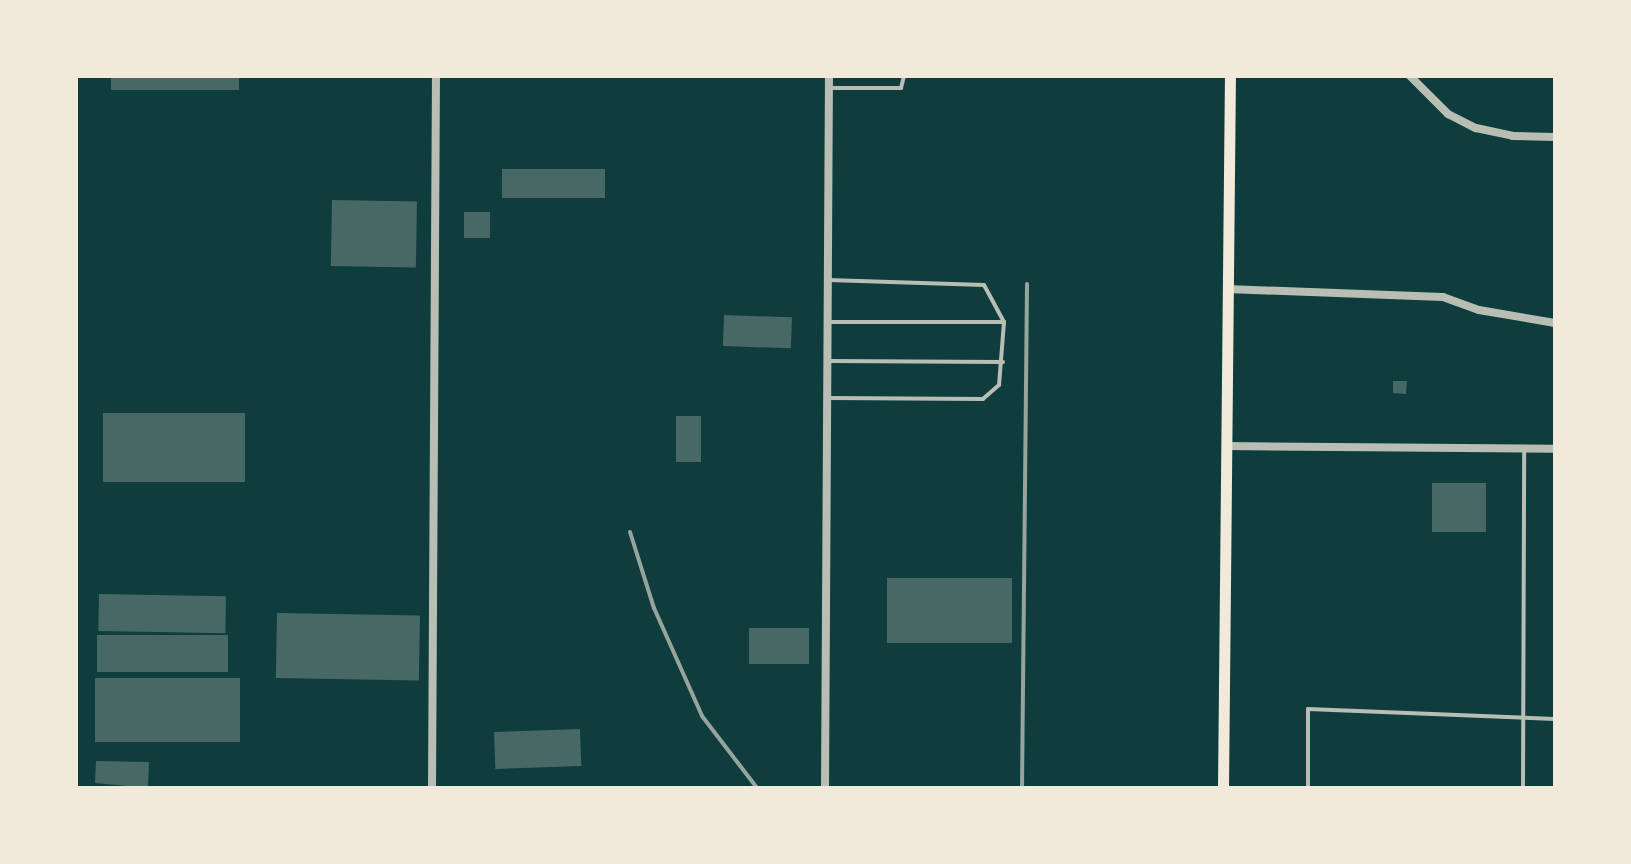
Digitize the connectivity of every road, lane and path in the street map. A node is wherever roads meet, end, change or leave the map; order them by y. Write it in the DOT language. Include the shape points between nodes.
graph roads {
  1 [pos="436,76"];
  2 [pos="829,76"];
  3 [pos="904,76"];
  4 [pos="1230,76"];
  5 [pos="1410,76"];
  6 [pos="829,88"];
  7 [pos="1555,137"];
  8 [pos="828,280"];
  9 [pos="1227,289"];
  10 [pos="828,322"];
  11 [pos="1004,322"];
  12 [pos="1555,323"];
  13 [pos="828,361"];
  14 [pos="1003,362"];
  15 [pos="827,398"];
  16 [pos="1226,446"];
  17 [pos="1524,449"];
  18 [pos="1555,449"];
  19 [pos="1524,718"];
  20 [pos="1555,719"];
  21 [pos="432,788"];
  22 [pos="825,788"];
  23 [pos="1223,788"];
  24 [pos="1308,788"];
  25 [pos="1523,788"];
  1 -- 21 [label="street"];
  2 -- 6 [label="street"];
  3 -- 6 [label="lane" via="901,88"];
  4 -- 9 [label="main road"];
  5 -- 7 [label="street" via="1448,114 1476,128"];
  6 -- 8 [label="street"];
  8 -- 10 [label="street"];
  8 -- 11 [label="lane" via="984,285"];
  9 -- 12 [label="street" via="1443,297 1479,310"];
  9 -- 16 [label="main road"];
  10 -- 11 [label="lane"];
  10 -- 13 [label="street"];
  11 -- 14 [label="lane"];
  13 -- 14 [label="lane"];
  13 -- 15 [label="street"];
  14 -- 15 [label="lane" via="999,385 983,399"];
  15 -- 22 [label="street"];
  16 -- 17 [label="street"];
  16 -- 23 [label="main road"];
  17 -- 18 [label="street"];
  17 -- 19 [label="lane"];
  19 -- 20 [label="lane"];
  19 -- 24 [label="lane" via="1308,709"];
  19 -- 25 [label="lane"];
}
